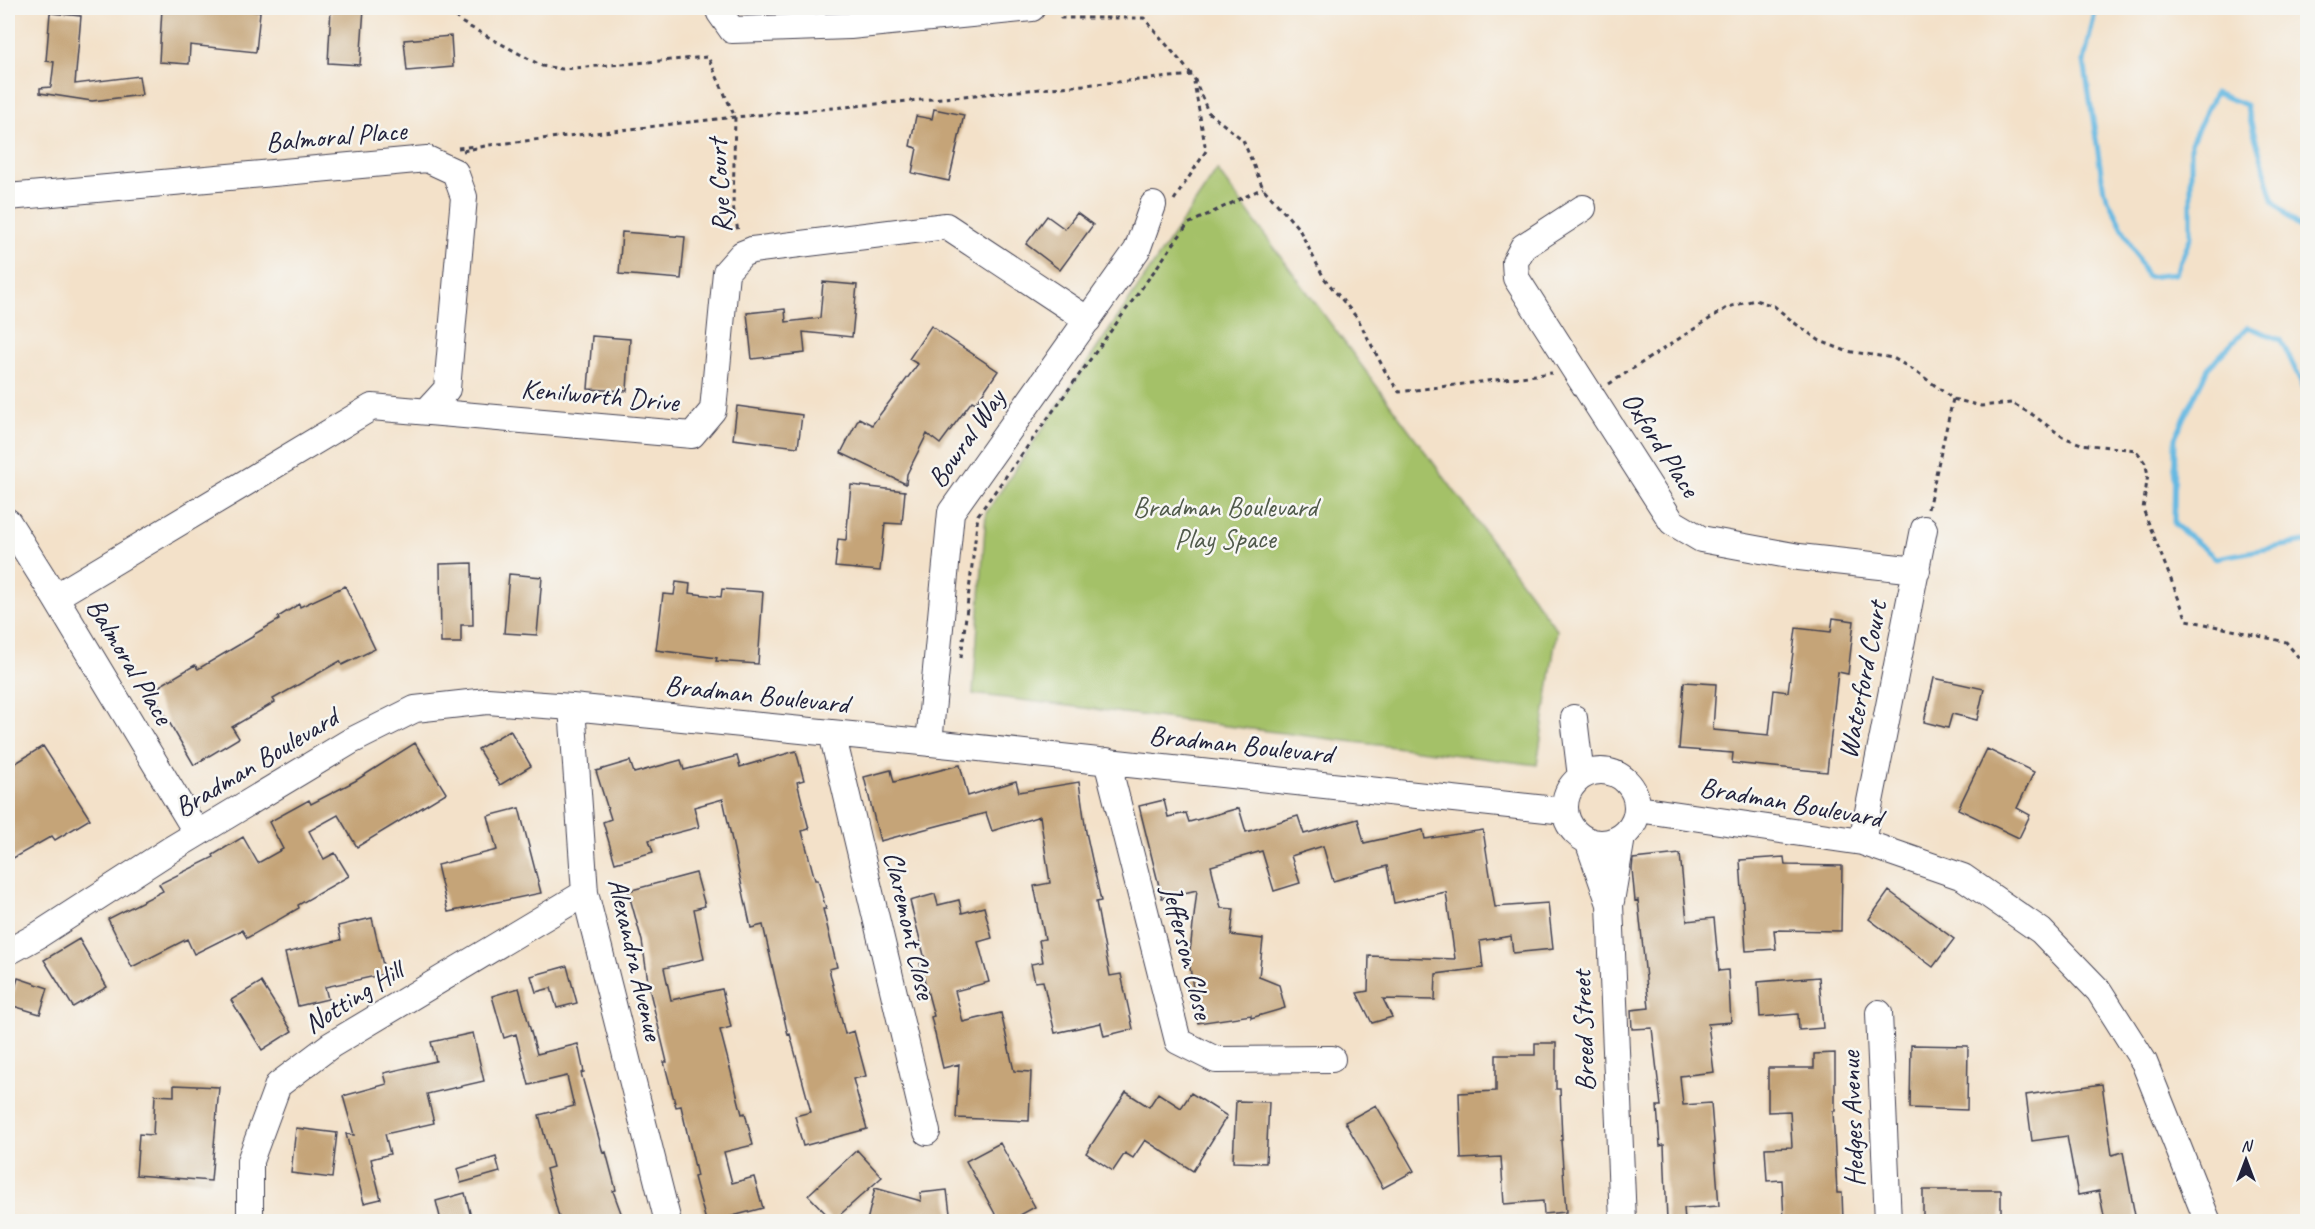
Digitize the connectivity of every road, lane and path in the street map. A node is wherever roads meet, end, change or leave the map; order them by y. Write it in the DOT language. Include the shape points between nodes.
graph roads {
  1 [pos="452,8"];
  2 [pos="718,8"];
  3 [pos="1032,8"];
  4 [pos="1060,8"];
  5 [pos="1193,75"];
  6 [pos="735,117"];
  7 [pos="426,159"];
  8 [pos="1263,188"];
  9 [pos="8,197"];
  10 [pos="1153,205"];
  11 [pos="1583,208"];
  12 [pos="742,254"];
  13 [pos="1088,320"];
  14 [pos="1576,370"];
  15 [pos="1591,395"];
  16 [pos="1953,399"];
  17 [pos="426,411"];
  18 [pos="8,522"];
  19 [pos="1924,529"];
  20 [pos="1917,570"];
  21 [pos="55,597"];
  22 [pos="960,662"];
  23 [pos="2307,669"];
  24 [pos="572,707"];
  25 [pos="1574,718"];
  26 [pos="832,733"];
  27 [pos="928,743"];
  28 [pos="1107,761"];
  29 [pos="1581,777"];
  30 [pos="1638,808"];
  31 [pos="1565,811"];
  32 [pos="197,833"];
  33 [pos="1622,837"];
  34 [pos="1588,842"];
  35 [pos="1862,842"];
  36 [pos="585,892"];
  37 [pos="1610,904"];
  38 [pos="8,952"];
  39 [pos="1879,1013"];
  40 [pos="1332,1059"];
  41 [pos="927,1132"];
  42 [pos="250,1221"];
  43 [pos="668,1221"];
  44 [pos="1623,1221"];
  45 [pos="1888,1221"];
  46 [pos="2208,1221"];
  1 -- 6 [label="path" via="459,21 542,66 562,69 708,57"];
  2 -- 3 [label="street" via="732,30 850,26"];
  4 -- 5 [label="path" via="1061,18 1144,18"];
  5 -- 6 [label="path"];
  5 -- 8 [label="path" via="1208,112 1243,140"];
  5 -- 10 [label="path" via="1206,151 1175,200"];
  6 -- 7 [label="path" via="489,145"];
  6 -- 12 [label="path, Rye Court" via="733,206"];
  7 -- 9 [label="street, Balmoral Place"];
  7 -- 17 [label="street, Balmoral Place" via="455,172 464,197 447,389"];
  8 -- 14 [label="path" via="1299,229 1324,278 1358,319 1399,392"];
  8 -- 22 [label="path" via="1188,224 978,515"];
  10 -- 13 [label="street, Bowral Way" via="1137,250"];
  11 -- 14 [label="street, Oxford Place" via="1523,247 1515,262 1516,278"];
  12 -- 13 [label="street" via="946,226"];
  12 -- 17 [label="street, Kenilworth Drive" via="726,272 713,410 692,435"];
  13 -- 27 [label="street, Bowral Way" via="951,512"];
  14 -- 15 [label="street, Oxford Place"];
  15 -- 16 [label="path" via="1728,307 1755,300 1774,306 1820,341 1846,351 1893,358"];
  15 -- 20 [label="street, Oxford Place" via="1672,522 1701,539 1799,557"];
  16 -- 19 [label="path"];
  16 -- 23 [label="path" via="1981,406 2012,404 2062,437 2081,444 2136,450 2148,474 2143,509 2187,620 2286,642"];
  17 -- 21 [label="street, Kenilworth Drive" via="372,406"];
  18 -- 21 [label="street, Balmoral Place"];
  19 -- 20 [label="street, Waterford Court"];
  20 -- 35 [label="street, Waterford Court"];
  21 -- 32 [label="street, Balmoral Place"];
  24 -- 26 [label="street, Bradman Boulevard"];
  24 -- 32 [label="street, Bradman Boulevard" via="488,701 415,709 351,741"];
  24 -- 36 [label="street, Alexandra Avenue"];
  25 -- 29 [label="street"];
  26 -- 27 [label="street, Bradman Boulevard"];
  26 -- 41 [label="street, Claremont Close"];
  27 -- 28 [label="street, Bradman Boulevard"];
  28 -- 31 [label="street, Bradman Boulevard"];
  28 -- 40 [label="street, Jefferson Close" via="1178,1041 1216,1059"];
  29 -- 30 [label="street" via="1602,770 1622,777 1630,784"];
  29 -- 31 [label="street" via="1568,792"];
  30 -- 33 [label="street" via="1636,820"];
  30 -- 35 [label="street, Bradman Boulevard"];
  31 -- 34 [label="street" via="1572,830"];
  32 -- 38 [label="street, Bradman Boulevard"];
  33 -- 34 [label="street" via="1600,844"];
  33 -- 37 [label="street"];
  34 -- 37 [label="street, Breed Street"];
  35 -- 46 [label="street, Bradman Boulevard" via="1963,877 2041,931 2099,991 2144,1062"];
  36 -- 42 [label="street, Notting Hill" via="331,1045 278,1085 250,1161"];
  36 -- 43 [label="street, Alexandra Avenue"];
  37 -- 44 [label="street, Breed Street"];
  39 -- 45 [label="street, Hedges Avenue"];
}
